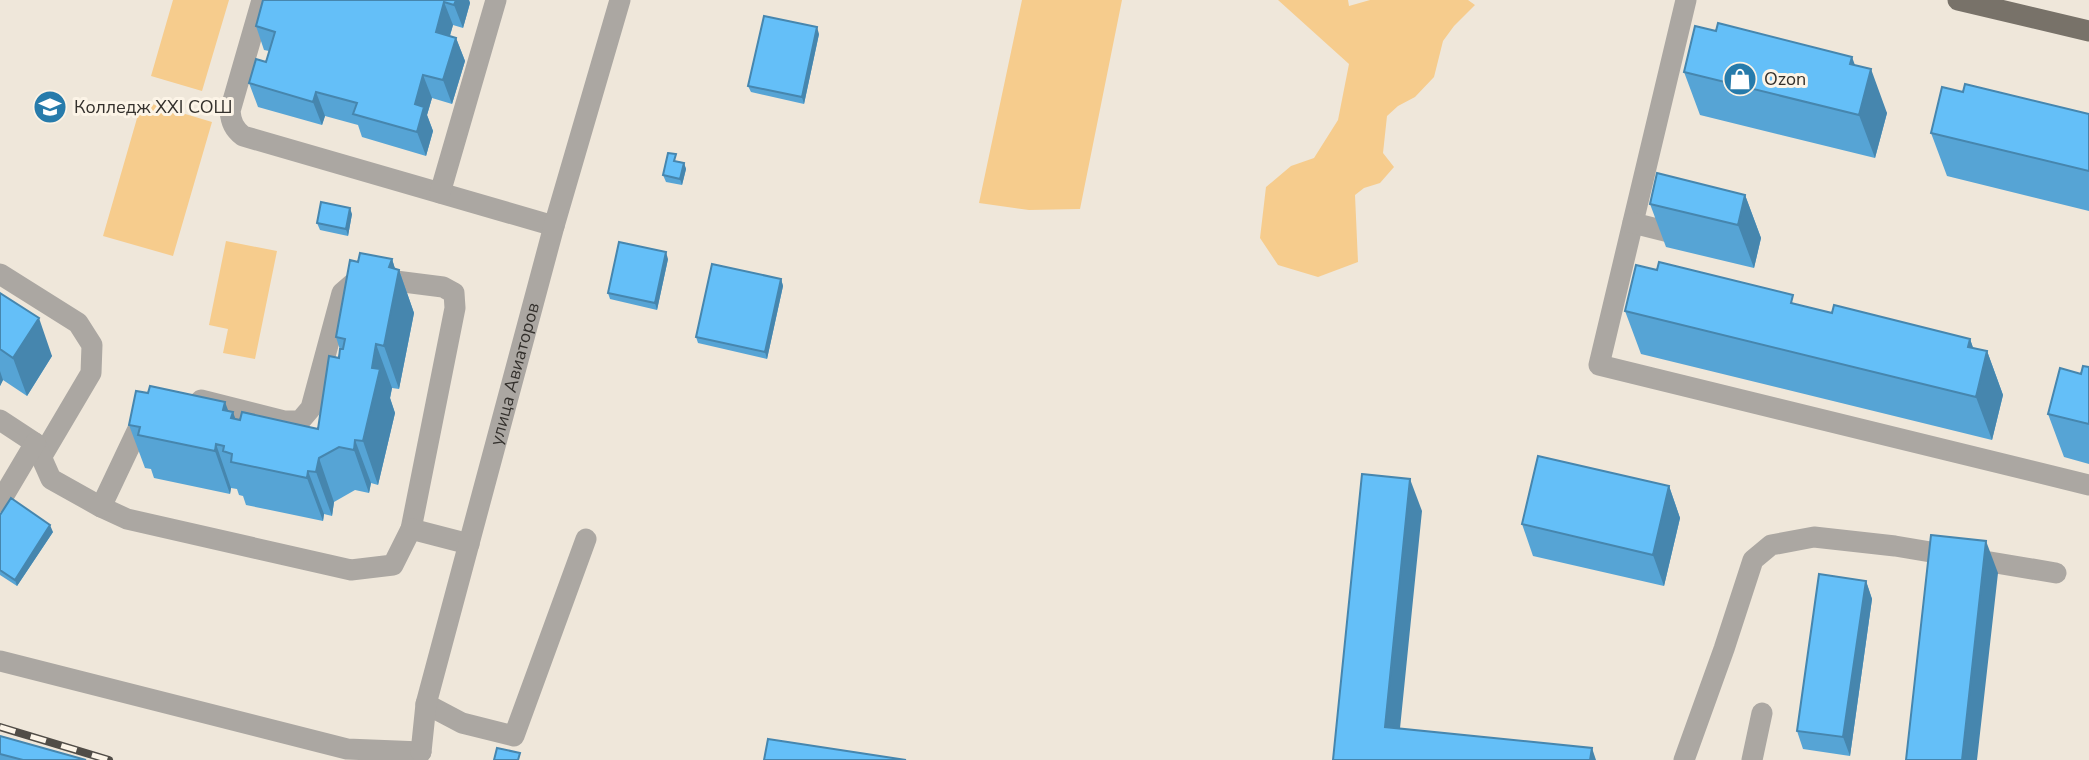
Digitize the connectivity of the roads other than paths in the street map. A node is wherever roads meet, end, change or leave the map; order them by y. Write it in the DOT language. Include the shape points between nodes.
graph roads {
  1 [pos="262,0"];
  2 [pos="496,0"];
  3 [pos="620,0"];
  4 [pos="1686,0"];
  5 [pos="1958,0"];
  6 [pos="2089,30"];
  7 [pos="440,193"];
  8 [pos="1633,223"];
  9 [pos="554,226"];
  10 [pos="1670,232"];
  11 [pos="0,274"];
  12 [pos="186,396"];
  13 [pos="160,403"];
  14 [pos="0,420"];
  15 [pos="39,449"];
  16 [pos="2089,485"];
  17 [pos="0,502"];
  18 [pos="101,507"];
  19 [pos="411,529"];
  20 [pos="586,539"];
  21 [pos="469,544"];
  22 [pos="2056,573"];
  23 [pos="0,661"];
  24 [pos="426,704"];
  25 [pos="1762,713"];
  26 [pos="423,756"];
  27 [pos="1684,760"];
  28 [pos="1752,760"];
  1 -- 7 [label="street" via="230,111 238,132"];
  2 -- 7 [label="street"];
  3 -- 9 [label="street, улица Авиаторов"];
  4 -- 8 [label="street"];
  5 -- 6 [label="main road"];
  7 -- 9 [label="street"];
  8 -- 10 [label="street"];
  8 -- 16 [label="street" via="1599,365"];
  9 -- 21 [label="street, улица Авиаторов"];
  11 -- 15 [label="street" via="78,323 92,345 91,373"];
  12 -- 19 [label="street" via="300,421 311,408 342,293 357,280 443,287 454,293 455,308"];
  13 -- 18 [label="street" via="137,431"];
  14 -- 15 [label="street"];
  15 -- 17 [label="street"];
  15 -- 18 [label="street" via="51,479"];
  18 -- 19 [label="street" via="127,519 351,570 393,565"];
  19 -- 21 [label="street"];
  20 -- 24 [label="street" via="514,736 462,723"];
  21 -- 24 [label="street, улица Авиаторов"];
  22 -- 27 [label="street" via="1895,545 1814,537 1771,545 1753,560"];
  23 -- 26 [label="street" via="346,749"];
  24 -- 26 [label="street, улица Авиаторов"];
  25 -- 28 [label="street"];
}
